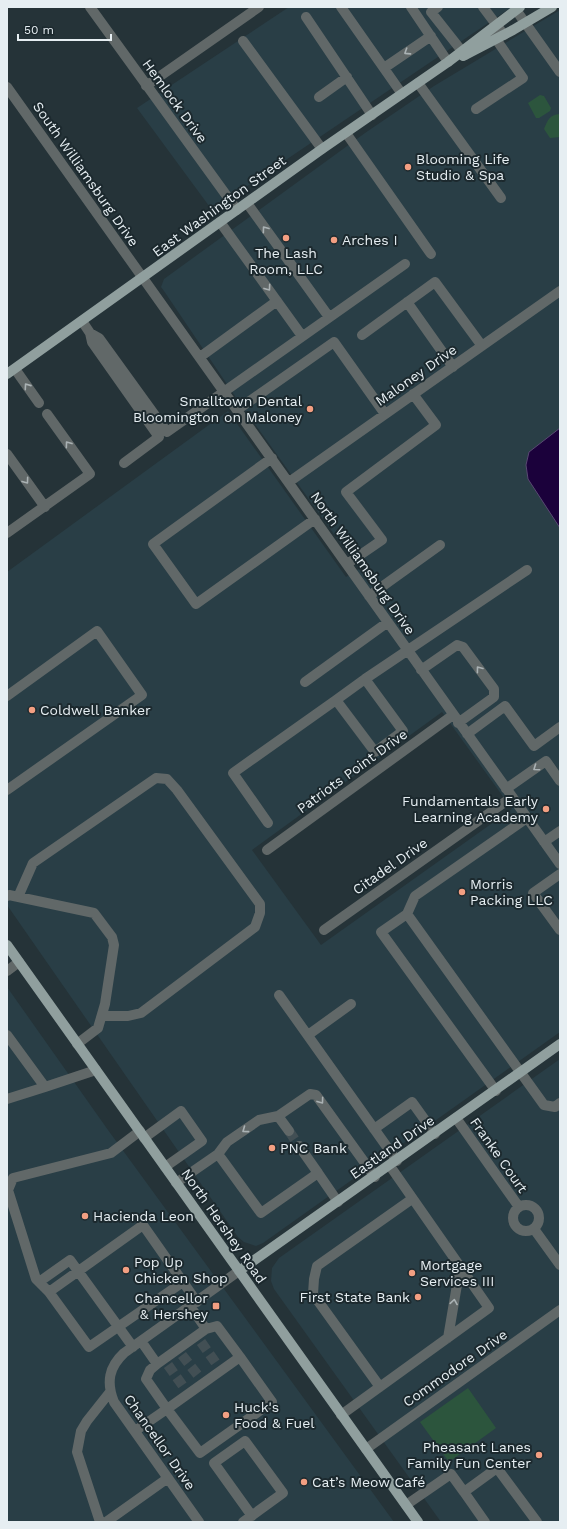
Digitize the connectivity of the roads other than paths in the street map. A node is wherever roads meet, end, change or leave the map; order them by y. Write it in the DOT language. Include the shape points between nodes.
graph roads {
  1 [pos="90,7"];
  2 [pos="259,7"];
  3 [pos="341,7"];
  4 [pos="411,7"];
  5 [pos="483,7"];
  6 [pos="435,9"];
  7 [pos="518,9"];
  8 [pos="546,9"];
  9 [pos="306,17"];
  10 [pos="526,23"];
  11 [pos="493,27"];
  12 [pos="431,36"];
  13 [pos="500,37"];
  14 [pos="243,41"];
  15 [pos="463,53"];
  16 [pos="448,62"];
  17 [pos="384,68"];
  18 [pos="560,72"];
  19 [pos="347,77"];
  20 [pos="418,84"];
  21 [pos="146,86"];
  22 [pos="7,87"];
  23 [pos="402,94"];
  24 [pos="319,97"];
  25 [pos="476,109"];
  26 [pos="372,115"];
  27 [pos="346,133"];
  28 [pos="322,149"];
  29 [pos="501,198"];
  30 [pos="247,203"];
  31 [pos="237,210"];
  32 [pos="220,222"];
  33 [pos="431,254"];
  34 [pos="405,264"];
  35 [pos="143,278"];
  36 [pos="560,292"];
  37 [pos="277,301"];
  38 [pos="407,302"];
  39 [pos="329,317"];
  40 [pos="82,321"];
  41 [pos="90,333"];
  42 [pos="362,335"];
  43 [pos="302,336"];
  44 [pos="482,346"];
  45 [pos="200,357"];
  46 [pos="453,366"];
  47 [pos="11,371"];
  48 [pos="224,391"];
  49 [pos="413,394"];
  50 [pos="39,403"];
  51 [pos="237,410"];
  52 [pos="47,414"];
  53 [pos="385,414"];
  54 [pos="7,454"];
  55 [pos="272,458"];
  56 [pos="124,462"];
  57 [pos="289,482"];
  58 [pos="46,506"];
  59 [pos="315,519"];
  60 [pos="7,533"];
  61 [pos="440,545"];
  62 [pos="347,564"];
  63 [pos="527,570"];
  64 [pos="369,596"];
  65 [pos="388,622"];
  66 [pos="408,651"];
  67 [pos="422,670"];
  68 [pos="365,679"];
  69 [pos="305,682"];
  70 [pos="7,696"];
  71 [pos="336,700"];
  72 [pos="456,719"];
  73 [pos="560,727"];
  74 [pos="467,734"];
  75 [pos="560,781"];
  76 [pos="7,790"];
  77 [pos="509,793"];
  78 [pos="527,818"];
  79 [pos="268,823"];
  80 [pos="560,831"];
  81 [pos="544,842"];
  82 [pos="267,850"];
  83 [pos="560,864"];
  84 [pos="560,874"];
  85 [pos="7,896"];
  86 [pos="18,897"];
  87 [pos="407,914"];
  88 [pos="324,930"];
  89 [pos="560,930"];
  90 [pos="7,945"];
  91 [pos="19,962"];
  92 [pos="7,971"];
  93 [pos="278,995"];
  94 [pos="351,1004"];
  95 [pos="102,1016"];
  96 [pos="7,1035"];
  97 [pos="308,1036"];
  98 [pos="78,1044"];
  99 [pos="560,1044"];
  100 [pos="96,1070"];
  101 [pos="520,1073"];
  102 [pos="45,1087"];
  103 [pos="496,1091"];
  104 [pos="8,1097"];
  105 [pos="560,1103"];
  106 [pos="278,1116"];
  107 [pos="456,1118"];
  108 [pos="374,1129"];
  109 [pos="289,1131"];
  110 [pos="435,1134"];
  111 [pos="142,1135"];
  112 [pos="299,1146"];
  113 [pos="218,1154"];
  114 [pos="393,1164"];
  115 [pos="165,1167"];
  116 [pos="318,1173"];
  117 [pos="375,1177"];
  118 [pos="176,1183"];
  119 [pos="412,1199"];
  120 [pos="338,1202"];
  121 [pos="519,1207"];
  122 [pos="534,1229"];
  123 [pos="560,1265"];
  124 [pos="460,1267"];
  125 [pos="78,1271"];
  126 [pos="239,1271"];
  127 [pos="39,1282"];
  128 [pos="183,1282"];
  129 [pos="49,1292"];
  130 [pos="193,1304"];
  131 [pos="560,1310"];
  132 [pos="118,1326"];
  133 [pos="206,1329"];
  134 [pos="448,1338"];
  135 [pos="137,1344"];
  136 [pos="240,1357"];
  137 [pos="163,1363"];
  138 [pos="380,1387"];
  139 [pos="110,1392"];
  140 [pos="167,1408"];
  141 [pos="341,1415"];
  142 [pos="135,1431"];
  143 [pos="366,1449"];
  144 [pos="168,1478"];
  145 [pos="464,1492"];
  146 [pos="406,1505"];
  147 [pos="252,1516"];
  148 [pos="100,1522"];
  149 [pos="106,1522"];
  150 [pos="199,1522"];
  151 [pos="243,1522"];
  152 [pos="418,1522"];
  153 [pos="485,1522"];
  154 [pos="537,1522"];
  1 -- 21 [label="street, Hemlock Drive"];
  2 -- 21 [label="street"];
  3 -- 17 [label="street"];
  4 -- 12 [label="street"];
  5 -- 11 [label="street"];
  6 -- 15 [label="street"];
  7 -- 10 [label="street"];
  7 -- 11 [label="main road, East Washington Street"];
  8 -- 10 [label="main road, East Washington Street"];
  9 -- 19 [label="street"];
  10 -- 13 [label="main road, East Washington Street"];
  10 -- 18 [label="street"];
  11 -- 13 [label="street"];
  11 -- 15 [label="main road, East Washington Street"];
  12 -- 16 [label="street"];
  12 -- 17 [label="street, one-way"];
  13 -- 15 [label="main road, East Washington Street"];
  13 -- 25 [label="street" via="523,78"];
  14 -- 28 [label="street"];
  15 -- 16 [label="main road, East Washington Street"];
  16 -- 20 [label="main road, East Washington Street"];
  17 -- 23 [label="street"];
  19 -- 24 [label="street"];
  19 -- 26 [label="street"];
  20 -- 23 [label="main road, East Washington Street"];
  20 -- 29 [label="street"];
  21 -- 31 [label="street, Hemlock Drive"];
  22 -- 35 [label="street, South Williamsburg Drive"];
  23 -- 26 [label="main road, East Washington Street"];
  26 -- 27 [label="main road, East Washington Street"];
  27 -- 28 [label="main road, East Washington Street"];
  27 -- 33 [label="street"];
  28 -- 30 [label="main road, East Washington Street"];
  30 -- 31 [label="main road, East Washington Street"];
  39 -- 30 [label="street, one-way"];
  31 -- 32 [label="main road, East Washington Street"];
  32 -- 35 [label="main road, East Washington Street"];
  32 -- 37 [label="street, one-way"];
  34 -- 39 [label="street"];
  35 -- 40 [label="main road, East Washington Street"];
  35 -- 45 [label="street, North Williamsburg Drive"];
  36 -- 44 [label="street, Maloney Drive"];
  37 -- 43 [label="street"];
  37 -- 45 [label="street"];
  38 -- 42 [label="street"];
  38 -- 44 [label="street" via="435,282"];
  38 -- 46 [label="street"];
  39 -- 43 [label="street"];
  40 -- 41 [label="street"];
  40 -- 47 [label="main road, East Washington Street"];
  41 -- 48 [label="street" via="99,338 167,432"];
  41 -- 56 [label="street" via="92,342 159,437"];
  43 -- 48 [label="street"];
  44 -- 46 [label="street, Maloney Drive"];
  45 -- 48 [label="street, North Williamsburg Drive"];
  46 -- 49 [label="street, Maloney Drive"];
  50 -- 47 [label="street, one-way"];
  48 -- 51 [label="street, North Williamsburg Drive"];
  49 -- 53 [label="street, Maloney Drive"];
  49 -- 62 [label="street" via="436,425 346,492 382,540"];
  51 -- 53 [label="street" via="334,342"];
  51 -- 55 [label="street, North Williamsburg Drive"];
  58 -- 52 [label="street, one-way" via="90,474"];
  53 -- 57 [label="street, Maloney Drive"];
  54 -- 58 [label="street, one-way"];
  55 -- 57 [label="street, North Williamsburg Drive"];
  55 -- 59 [label="street" via="153,544 196,604"];
  57 -- 59 [label="street, North Williamsburg Drive"];
  58 -- 60 [label="street"];
  59 -- 62 [label="street, North Williamsburg Drive"];
  61 -- 64 [label="street"];
  62 -- 64 [label="street, North Williamsburg Drive"];
  63 -- 66 [label="street"];
  64 -- 65 [label="street, North Williamsburg Drive"];
  65 -- 66 [label="street, North Williamsburg Drive"];
  65 -- 69 [label="street"];
  66 -- 67 [label="street, North Williamsburg Drive"];
  66 -- 68 [label="street"];
  67 -- 72 [label="street, North Williamsburg Drive"];
  72 -- 67 [label="street, Patriots Point Drive, one-way" via="494,697 494,689 463,647 457,645"];
  68 -- 71 [label="street"];
  68 -- 71 [label="street" via="403,731 375,752"];
  70 -- 76 [label="street" via="97,631 142,695"];
  71 -- 79 [label="street" via="233,773"];
  72 -- 74 [label="street, North Williamsburg Drive"];
  72 -- 82 [label="street, Patriots Point Drive"];
  73 -- 74 [label="street" via="534,746 505,706"];
  74 -- 77 [label="street, North Williamsburg Drive"];
  75 -- 77 [label="street, Citadel Drive, one-way" via="546,761"];
  77 -- 78 [label="street, North Williamsburg Drive"];
  77 -- 88 [label="street, Citadel Drive"];
  78 -- 81 [label="street, North Williamsburg Drive"];
  78 -- 87 [label="street" via="415,896"];
  80 -- 81 [label="street"];
  81 -- 83 [label="street, North Williamsburg Drive"];
  84 -- 89 [label="street" via="533,893"];
  85 -- 86 [label="street"];
  86 -- 95 [label="street" via="94,913 112,937 114,945"];
  86 -- 95 [label="street" via="33,863 156,778 167,779 177,790 260,904 260,914 255,927 141,1013"];
  87 -- 101 [label="street"];
  87 -- 103 [label="street" via="381,932"];
  90 -- 91 [label="main road, North Hershey Road"];
  91 -- 92 [label="street"];
  91 -- 98 [label="main road, North Hershey Road"];
  93 -- 97 [label="street"];
  94 -- 97 [label="street"];
  95 -- 98 [label="street" via="98,1028"];
  96 -- 102 [label="street"];
  97 -- 108 [label="street"];
  98 -- 100 [label="main road, North Hershey Road"];
  99 -- 101 [label="main road, Eastland Drive"];
  100 -- 102 [label="street"];
  100 -- 111 [label="main road, North Hershey Road"];
  101 -- 103 [label="main road, Eastland Drive"];
  101 -- 105 [label="street" via="544,1105 555,1107"];
  102 -- 104 [label="street"];
  103 -- 107 [label="main road, Eastland Drive"];
  106 -- 109 [label="street"];
  106 -- 113 [label="street, one-way" via="259,1120 227,1142"];
  106 -- 117 [label="street, one-way" via="310,1094 316,1095"];
  107 -- 110 [label="main road, Eastland Drive"];
  107 -- 121 [label="street, Franke Court"];
  108 -- 110 [label="street" via="412,1102"];
  108 -- 114 [label="street"];
  110 -- 114 [label="main road, Eastland Drive"];
  111 -- 115 [label="main road, North Hershey Road"];
  111 -- 115 [label="street" via="181,1111 194,1129 202,1141"];
  111 -- 127 [label="street" via="111,1153 14,1178 8,1190"];
  112 -- 116 [label="street"];
  113 -- 116 [label="street" via="261,1213"];
  113 -- 118 [label="street"];
  114 -- 117 [label="main road, Eastland Drive"];
  114 -- 119 [label="street"];
  115 -- 118 [label="main road, North Hershey Road"];
  116 -- 120 [label="street"];
  117 -- 120 [label="main road, Eastland Drive"];
  118 -- 126 [label="main road, North Hershey Road"];
  119 -- 124 [label="street"];
  119 -- 138 [label="street" via="317,1266 314,1279 313,1294"];
  120 -- 126 [label="main road, Eastland Drive"];
  121 -- 122 [label="street, Franke Court" via="527,1205 537,1210 539,1222"];
  121 -- 122 [label="street, Franke Court" via="514,1214 516,1226 526,1232"];
  122 -- 123 [label="street"];
  134 -- 124 [label="street, one-way"];
  124 -- 134 [label="street" via="489,1308"];
  125 -- 127 [label="street" via="70,1260"];
  125 -- 128 [label="street" via="143,1224"];
  125 -- 129 [label="street"];
  125 -- 132 [label="street"];
  126 -- 130 [label="street, Chancellor Drive"];
  126 -- 141 [label="main road, North Hershey Road"];
  127 -- 129 [label="street"];
  128 -- 130 [label="street"];
  128 -- 132 [label="street"];
  129 -- 132 [label="street" via="89,1347"];
  130 -- 133 [label="street"];
  130 -- 135 [label="street, Chancellor Drive"];
  131 -- 143 [label="street, Commodore Drive"];
  132 -- 135 [label="street"];
  133 -- 136 [label="street" via="217,1326"];
  133 -- 137 [label="street" via="199,1339"];
  134 -- 138 [label="street"];
  135 -- 137 [label="street"];
  135 -- 139 [label="street, Chancellor Drive" via="117,1360 111,1370"];
  136 -- 140 [label="street" via="219,1368"];
  136 -- 140 [label="street" via="272,1402 200,1453"];
  137 -- 140 [label="street" via="150,1370 146,1379"];
  138 -- 141 [label="street"];
  139 -- 142 [label="street, Chancellor Drive" via="114,1402"];
  139 -- 148 [label="street" via="83,1427 77,1452"];
  140 -- 142 [label="street"];
  141 -- 143 [label="main road, North Hershey Road"];
  142 -- 144 [label="street, Chancellor Drive"];
  143 -- 146 [label="main road, North Hershey Road"];
  144 -- 149 [label="street"];
  144 -- 150 [label="street, Chancellor Drive"];
  145 -- 146 [label="street" via="451,1474"];
  145 -- 153 [label="street"];
  145 -- 154 [label="street" via="497,1468"];
  146 -- 152 [label="main road, North Hershey Road"];
  147 -- 147 [label="street" via="284,1493 245,1441 214,1463"];
  147 -- 151 [label="street"];
}
